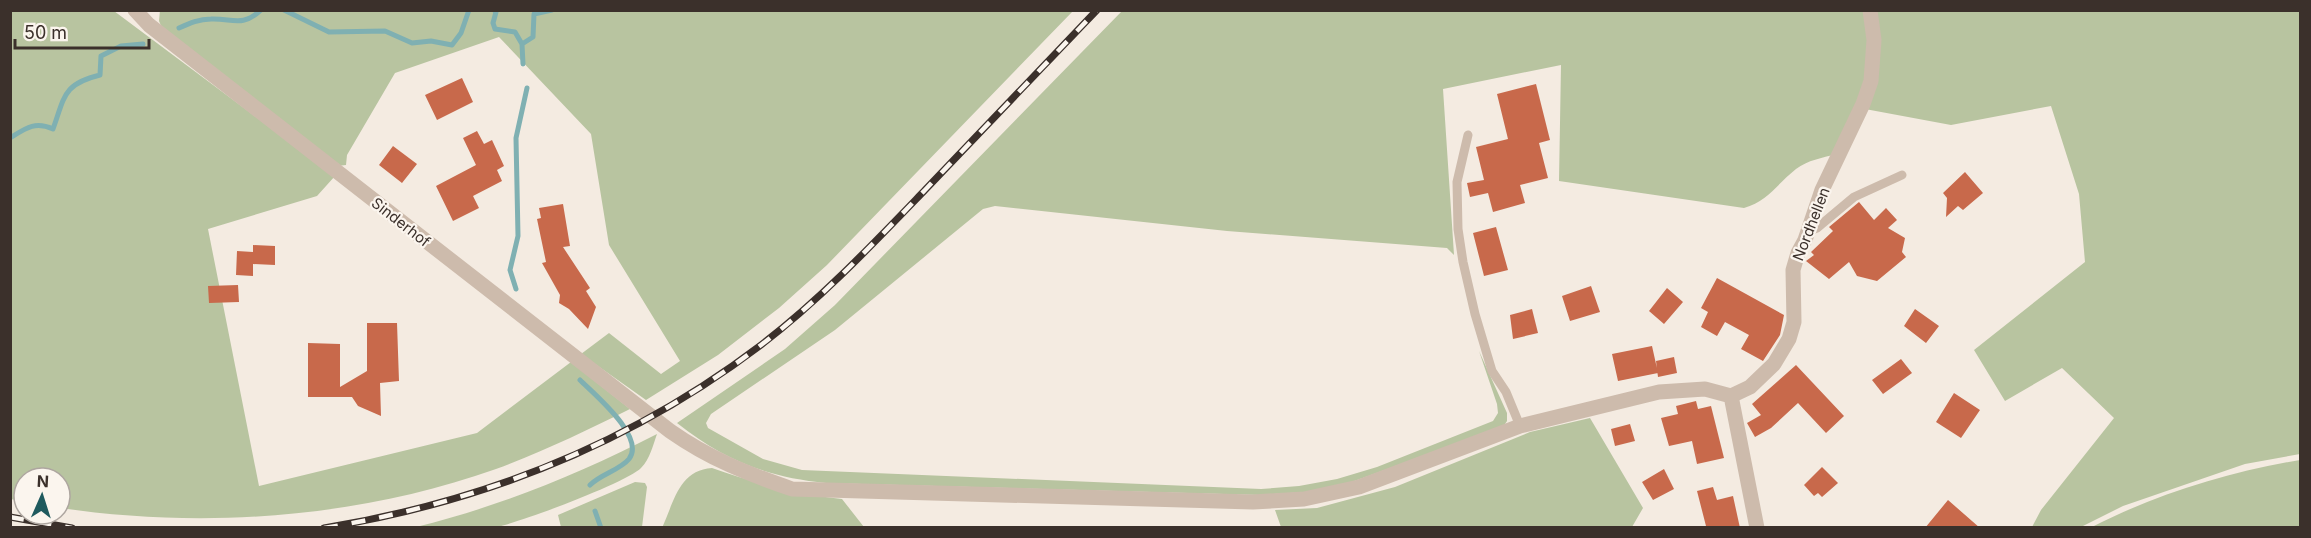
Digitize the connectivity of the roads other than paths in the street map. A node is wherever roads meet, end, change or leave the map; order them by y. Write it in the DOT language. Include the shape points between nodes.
graph roads {
  1 [pos="135,10"];
  2 [pos="1870,10"];
  3 [pos="1468,135"];
  4 [pos="1902,175"];
  5 [pos="1809,231"];
  6 [pos="1731,396"];
  7 [pos="1520,426"];
  8 [pos="1757,528"];
  1 -- 7 [label="street, Sinderhof" via="148,25 670,431 738,471 792,489 1253,502 1304,499 1359,487"];
  2 -- 5 [label="street, Nordhellen" via="1874,60 1863,104 1822,190"];
  3 -- 7 [label="lane" via="1457,182 1461,251 1492,371"];
  4 -- 5 [label="lane" via="1854,197"];
  5 -- 6 [label="street, Nordhellen" via="1793,270 1794,322 1789,339 1766,372 1750,387"];
  6 -- 7 [label="street" via="1705,389 1659,392"];
  6 -- 8 [label="street"];
}
